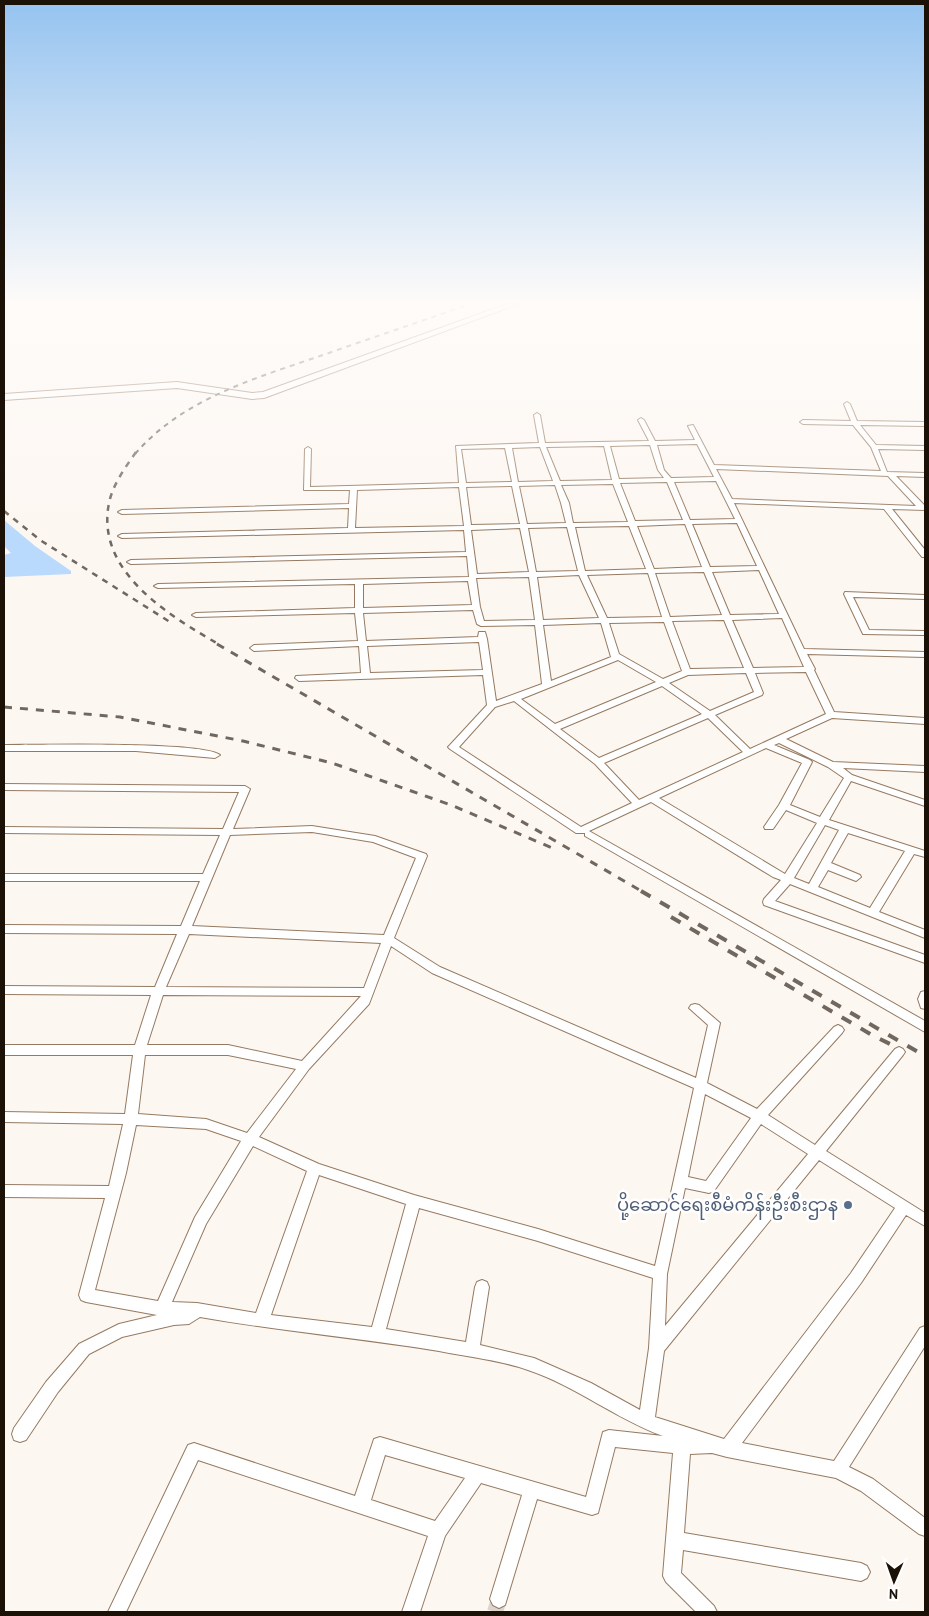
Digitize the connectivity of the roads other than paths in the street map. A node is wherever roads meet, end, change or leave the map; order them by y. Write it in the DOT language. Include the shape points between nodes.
graph roads {
  1 [pos="307,379"];
  2 [pos="4,397"];
  3 [pos="847,404"];
  4 [pos="537,415"];
  5 [pos="642,420"];
  6 [pos="804,422"];
  7 [pos="855,423"];
  8 [pos="925,424"];
  9 [pos="691,426"];
  10 [pos="700,442"];
  11 [pos="653,443"];
  12 [pos="542,444"];
  13 [pos="607,445"];
  14 [pos="508,446"];
  15 [pos="874,447"];
  16 [pos="925,448"];
  17 [pos="308,449"];
  18 [pos="713,468"];
  19 [pos="888,474"];
  20 [pos="925,475"];
  21 [pos="718,479"];
  22 [pos="670,481"];
  23 [pos="558,482"];
  24 [pos="616,482"];
  25 [pos="515,483"];
  26 [pos="463,484"];
  27 [pos="354,488"];
  28 [pos="729,500"];
  29 [pos="352,506"];
  30 [pos="886,506"];
  31 [pos="924,508"];
  32 [pos="122,512"];
  33 [pos="739,521"];
  34 [pos="687,523"];
  35 [pos="633,524"];
  36 [pos="570,525"];
  37 [pos="525,527"];
  38 [pos="467,528"];
  39 [pos="350,530"];
  40 [pos="122,536"];
  41 [pos="470,554"];
  42 [pos="925,555"];
  43 [pos="131,562"];
  44 [pos="762,568"];
  45 [pos="706,570"];
  46 [pos="651,572"];
  47 [pos="582,573"];
  48 [pos="534,574"];
  49 [pos="473,577"];
  50 [pos="359,581"];
  51 [pos="158,586"];
  52 [pos="925,597"];
  53 [pos="476,607"];
  54 [pos="359,611"];
  55 [pos="196,615"];
  56 [pos="784,616"];
  57 [pos="726,617"];
  58 [pos="667,619"];
  59 [pos="604,620"];
  60 [pos="540,622"];
  61 [pos="480,624"];
  62 [pos="925,633"];
  63 [pos="483,639"];
  64 [pos="363,644"];
  65 [pos="254,648"];
  66 [pos="801,651"];
  67 [pos="925,654"];
  68 [pos="615,655"];
  69 [pos="811,669"];
  70 [pos="751,670"];
  71 [pos="487,672"];
  72 [pos="688,672"];
  73 [pos="366,676"];
  74 [pos="299,678"];
  75 [pos="664,683"];
  76 [pos="547,686"];
  77 [pos="515,698"];
  78 [pos="492,705"];
  79 [pos="710,715"];
  80 [pos="831,715"];
  81 [pos="925,720"];
  82 [pos="554,728"];
  83 [pos="780,739"];
  84 [pos="766,745"];
  85 [pos="4,748"];
  86 [pos="749,752"];
  87 [pos="215,755"];
  88 [pos="598,762"];
  89 [pos="831,764"];
  90 [pos="925,769"];
  91 [pos="849,777"];
  92 [pos="4,787"];
  93 [pos="652,798"];
  94 [pos="925,803"];
  95 [pos="638,804"];
  96 [pos="784,806"];
  97 [pos="822,821"];
  98 [pos="769,827"];
  99 [pos="845,828"];
  100 [pos="4,830"];
  101 [pos="227,832"];
  102 [pos="589,834"];
  103 [pos="911,850"];
  104 [pos="925,854"];
  105 [pos="825,865"];
  106 [pos="4,877"];
  107 [pos="856,877"];
  108 [pos="208,878"];
  109 [pos="788,879"];
  110 [pos="812,889"];
  111 [pos="873,913"];
  112 [pos="4,929"];
  113 [pos="186,930"];
  114 [pos="925,934"];
  115 [pos="388,939"];
  116 [pos="925,959"];
  117 [pos="4,990"];
  118 [pos="159,990"];
  119 [pos="368,992"];
  120 [pos="925,995"];
  121 [pos="925,1005"];
  122 [pos="695,1008"];
  123 [pos="925,1027"];
  124 [pos="838,1030"];
  125 [pos="140,1049"];
  126 [pos="4,1050"];
  127 [pos="899,1052"];
  128 [pos="305,1066"];
  129 [pos="701,1086"];
  130 [pos="759,1116"];
  131 [pos="4,1117"];
  132 [pos="131,1119"];
  133 [pos="250,1139"];
  134 [pos="816,1152"];
  135 [pos="315,1168"];
  136 [pos="681,1182"];
  137 [pos="4,1191"];
  138 [pos="114,1192"];
  139 [pos="414,1201"];
  140 [pos="904,1206"];
  141 [pos="925,1220"];
  142 [pos="660,1274"];
  143 [pos="482,1287"];
  144 [pos="162,1309"];
  145 [pos="197,1310"];
  146 [pos="261,1321"];
  147 [pos="925,1333"];
  148 [pos="378,1334"];
  149 [pos="657,1348"];
  150 [pos="472,1350"];
  151 [pos="646,1422"];
  152 [pos="20,1434"];
  153 [pos="682,1446"];
  154 [pos="721,1448"];
  155 [pos="838,1470"];
  156 [pos="478,1474"];
  157 [pos="532,1489"];
  158 [pos="361,1504"];
  159 [pos="925,1528"];
  160 [pos="438,1531"];
  161 [pos="675,1540"];
  162 [pos="861,1572"];
  163 [pos="500,1600"];
  164 [pos="117,1612"];
  165 [pos="411,1612"];
  166 [pos="708,1612"];
  1 -- 2 [label="main road" via="264,395 252,396 177,385"];
  3 -- 7 [label="street"];
  4 -- 12 [label="street"];
  5 -- 11 [label="street"];
  6 -- 7 [label="street"];
  7 -- 8 [label="street"];
  7 -- 15 [label="street"];
  9 -- 10 [label="street"];
  10 -- 11 [label="street"];
  10 -- 18 [label="street"];
  11 -- 13 [label="street"];
  11 -- 22 [label="street" via="661,470"];
  12 -- 13 [label="street"];
  12 -- 14 [label="street"];
  12 -- 23 [label="street"];
  13 -- 24 [label="street"];
  14 -- 25 [label="street"];
  14 -- 26 [label="street" via="458,447"];
  15 -- 16 [label="street"];
  15 -- 19 [label="street"];
  17 -- 27 [label="street" via="306,489"];
  18 -- 19 [label="street"];
  18 -- 21 [label="street"];
  19 -- 20 [label="street"];
  19 -- 31 [label="street"];
  21 -- 22 [label="street"];
  21 -- 28 [label="street"];
  22 -- 24 [label="street"];
  22 -- 34 [label="street"];
  23 -- 24 [label="street"];
  23 -- 25 [label="street"];
  23 -- 36 [label="street"];
  24 -- 35 [label="street"];
  25 -- 26 [label="street"];
  25 -- 37 [label="street"];
  26 -- 27 [label="street"];
  26 -- 38 [label="street"];
  27 -- 29 [label="street"];
  28 -- 30 [label="street"];
  28 -- 33 [label="street"];
  29 -- 32 [label="street"];
  29 -- 39 [label="street"];
  30 -- 31 [label="street"];
  30 -- 42 [label="street"];
  33 -- 34 [label="street"];
  33 -- 44 [label="street"];
  34 -- 35 [label="street"];
  34 -- 45 [label="street"];
  35 -- 36 [label="street"];
  35 -- 46 [label="street"];
  36 -- 37 [label="street"];
  36 -- 47 [label="street"];
  37 -- 38 [label="street"];
  37 -- 48 [label="street"];
  38 -- 39 [label="street"];
  38 -- 41 [label="street"];
  39 -- 40 [label="street"];
  41 -- 43 [label="street"];
  41 -- 49 [label="street"];
  44 -- 45 [label="street"];
  44 -- 56 [label="street"];
  45 -- 46 [label="street"];
  45 -- 57 [label="street"];
  46 -- 47 [label="street"];
  46 -- 58 [label="street"];
  47 -- 48 [label="street"];
  47 -- 59 [label="street"];
  48 -- 49 [label="street"];
  48 -- 60 [label="street"];
  49 -- 50 [label="street"];
  49 -- 53 [label="street"];
  50 -- 51 [label="street"];
  50 -- 54 [label="street"];
  52 -- 62 [label="street" via="848,594 866,632"];
  53 -- 54 [label="street"];
  53 -- 61 [label="street"];
  54 -- 55 [label="street"];
  54 -- 64 [label="street"];
  56 -- 57 [label="street"];
  56 -- 66 [label="street"];
  57 -- 58 [label="street"];
  57 -- 70 [label="street"];
  58 -- 59 [label="street"];
  58 -- 72 [label="street"];
  59 -- 60 [label="street"];
  59 -- 68 [label="street"];
  60 -- 61 [label="street"];
  60 -- 76 [label="street"];
  61 -- 63 [label="street"];
  63 -- 64 [label="street"];
  63 -- 71 [label="street"];
  64 -- 65 [label="street"];
  64 -- 73 [label="street"];
  66 -- 67 [label="street"];
  66 -- 69 [label="street"];
  68 -- 75 [label="street"];
  68 -- 76 [label="street" via="616,658"];
  69 -- 70 [label="street"];
  69 -- 80 [label="street"];
  70 -- 72 [label="street"];
  70 -- 79 [label="street" via="759,693"];
  71 -- 73 [label="street"];
  71 -- 78 [label="street"];
  72 -- 75 [label="street"];
  73 -- 74 [label="street"];
  75 -- 79 [label="street"];
  75 -- 82 [label="street"];
  76 -- 77 [label="street"];
  77 -- 78 [label="street"];
  77 -- 82 [label="street"];
  78 -- 95 [label="street" via="453,747 580,831"];
  79 -- 86 [label="street"];
  79 -- 88 [label="street"];
  80 -- 81 [label="street"];
  80 -- 83 [label="street"];
  82 -- 88 [label="street"];
  83 -- 84 [label="street"];
  83 -- 89 [label="street"];
  84 -- 86 [label="street"];
  84 -- 96 [label="street" via="807,762"];
  85 -- 87 [label="street" via="105,747 183,750"];
  86 -- 93 [label="street"];
  88 -- 95 [label="street"];
  89 -- 90 [label="street"];
  89 -- 91 [label="street"];
  91 -- 94 [label="street"];
  91 -- 97 [label="street"];
  92 -- 101 [label="street" via="245,789"];
  93 -- 95 [label="street"];
  93 -- 109 [label="street"];
  96 -- 97 [label="street"];
  96 -- 98 [label="street"];
  97 -- 99 [label="street"];
  97 -- 109 [label="street"];
  99 -- 103 [label="street"];
  99 -- 105 [label="street"];
  100 -- 101 [label="street"];
  101 -- 108 [label="street"];
  101 -- 115 [label="street" via="312,829 375,839 422,856"];
  102 -- 123 [label="street"];
  103 -- 104 [label="street"];
  103 -- 111 [label="street"];
  105 -- 107 [label="street"];
  105 -- 110 [label="street"];
  106 -- 108 [label="street"];
  108 -- 113 [label="street"];
  109 -- 110 [label="street"];
  109 -- 116 [label="street" via="768,902"];
  110 -- 111 [label="street"];
  111 -- 114 [label="street"];
  112 -- 113 [label="street"];
  113 -- 115 [label="street"];
  113 -- 118 [label="street"];
  115 -- 119 [label="street"];
  115 -- 129 [label="street" via="436,970"];
  117 -- 118 [label="street"];
  118 -- 119 [label="street"];
  118 -- 125 [label="street"];
  119 -- 128 [label="street" via="365,1001"];
  120 -- 121 [label="street"];
  122 -- 129 [label="street" via="714,1023"];
  124 -- 130 [label="street"];
  125 -- 126 [label="street"];
  125 -- 128 [label="street" via="228,1050"];
  125 -- 132 [label="street"];
  127 -- 134 [label="street"];
  128 -- 133 [label="street"];
  129 -- 130 [label="street"];
  129 -- 136 [label="street"];
  130 -- 134 [label="street"];
  130 -- 136 [label="street" via="709,1188"];
  131 -- 132 [label="street"];
  132 -- 133 [label="street" via="206,1124"];
  132 -- 138 [label="street"];
  133 -- 135 [label="street"];
  133 -- 144 [label="street" via="200,1221"];
  134 -- 140 [label="street"];
  134 -- 149 [label="street"];
  135 -- 139 [label="street"];
  135 -- 146 [label="street"];
  136 -- 142 [label="street"];
  137 -- 138 [label="street"];
  138 -- 144 [label="street" via="86,1295"];
  139 -- 142 [label="street" via="538,1235"];
  139 -- 148 [label="street"];
  140 -- 141 [label="street"];
  140 -- 154 [label="street" via="856,1278"];
  142 -- 149 [label="street"];
  143 -- 150 [label="street"];
  144 -- 145 [label="street"];
  145 -- 146 [label="street"];
  145 -- 152 [label="street" via="190,1317 119,1331 84,1349 52,1387"];
  146 -- 148 [label="street"];
  147 -- 155 [label="street"];
  148 -- 150 [label="street"];
  149 -- 151 [label="street"];
  150 -- 151 [label="street" via="529,1363 586,1388"];
  151 -- 154 [label="street"];
  153 -- 154 [label="street"];
  153 -- 157 [label="street" via="609,1438 592,1506"];
  153 -- 161 [label="street"];
  154 -- 155 [label="street"];
  155 -- 159 [label="street" via="867,1485"];
  156 -- 157 [label="street"];
  156 -- 158 [label="street" via="380,1445"];
  156 -- 160 [label="street"];
  157 -- 163 [label="street"];
  158 -- 160 [label="street"];
  158 -- 164 [label="street" via="194,1451"];
  160 -- 165 [label="street"];
  161 -- 162 [label="street"];
  161 -- 166 [label="street" via="672,1576"];
}
